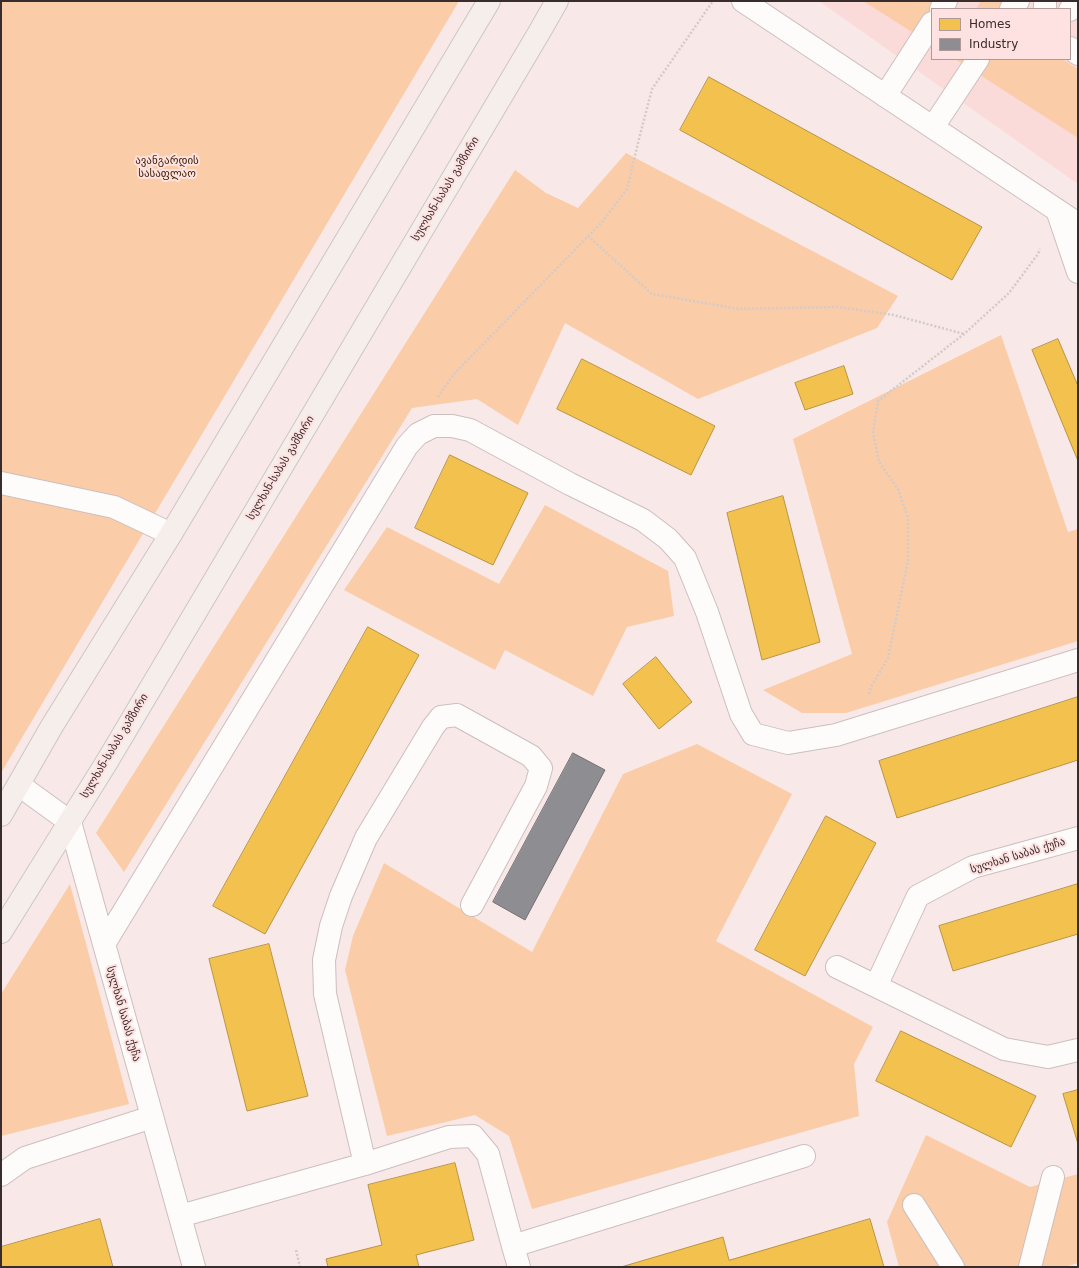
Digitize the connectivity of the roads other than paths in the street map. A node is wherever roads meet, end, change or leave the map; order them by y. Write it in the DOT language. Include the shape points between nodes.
graph roads {
  1 [pos="489,1"];
  2 [pos="557,1"];
  3 [pos="743,1"];
  4 [pos="931,25"];
  5 [pos="977,60"];
  6 [pos="885,96"];
  7 [pos="933,127"];
  8 [pos="1057,210"];
  9 [pos="1078,224"];
  10 [pos="1078,272"];
  11 [pos="1,483"];
  12 [pos="171,534"];
  13 [pos="1078,660"];
  14 [pos="19,785"];
  15 [pos="1,815"];
  16 [pos="70,822"];
  17 [pos="1078,838"];
  18 [pos="472,905"];
  19 [pos="1,932"];
  20 [pos="104,944"];
  21 [pos="837,967"];
  22 [pos="876,986"];
  23 [pos="1078,1050"];
  24 [pos="152,1117"];
  25 [pos="804,1156"];
  26 [pos="365,1164"];
  27 [pos="1,1175"];
  28 [pos="1053,1177"];
  29 [pos="914,1205"];
  30 [pos="180,1216"];
  31 [pos="513,1246"];
  32 [pos="194,1267"];
  33 [pos="519,1267"];
  34 [pos="953,1267"];
  35 [pos="1030,1267"];
  1 -- 12 [label="main road"];
  2 -- 16 [label="main road, სულხან-საბას გამზირი"];
  3 -- 6 [label="street"];
  4 -- 6 [label="street"];
  5 -- 7 [label="street"];
  6 -- 7 [label="street"];
  7 -- 8 [label="street"];
  8 -- 9 [label="street"];
  8 -- 10 [label="street"];
  11 -- 12 [label="street" via="114,507"];
  12 -- 14 [label="main road" via="52,726"];
  13 -- 20 [label="street" via="836,735 788,743 753,734 741,714 707,612 685,558 668,539 643,520 470,430 434,426 418,434 407,446"];
  14 -- 15 [label="main road"];
  14 -- 16 [label="street"];
  16 -- 19 [label="main road, სულხან-საბას გამზირი"];
  16 -- 20 [label="street, სულხან საბას ქუჩა"];
  17 -- 22 [label="street, სულხან საბას ქუჩა" via="973,868 918,896"];
  18 -- 26 [label="street" via="536,786 541,768 531,756 457,715 441,717 433,727 366,838 341,896 324,960 325,994"];
  20 -- 24 [label="street, სულხან საბას ქუჩა"];
  21 -- 22 [label="street"];
  22 -- 23 [label="street" via="1004,1049 1048,1057"];
  24 -- 27 [label="street" via="25,1158"];
  24 -- 30 [label="street, სულხან საბას ქუჩა"];
  25 -- 31 [label="street"];
  26 -- 30 [label="street"];
  26 -- 31 [label="street" via="449,1137 473,1136 488,1154"];
  28 -- 35 [label="street"];
  29 -- 34 [label="street"];
  30 -- 32 [label="street, სულხან საბას ქუჩა"];
  31 -- 33 [label="street"];
}
